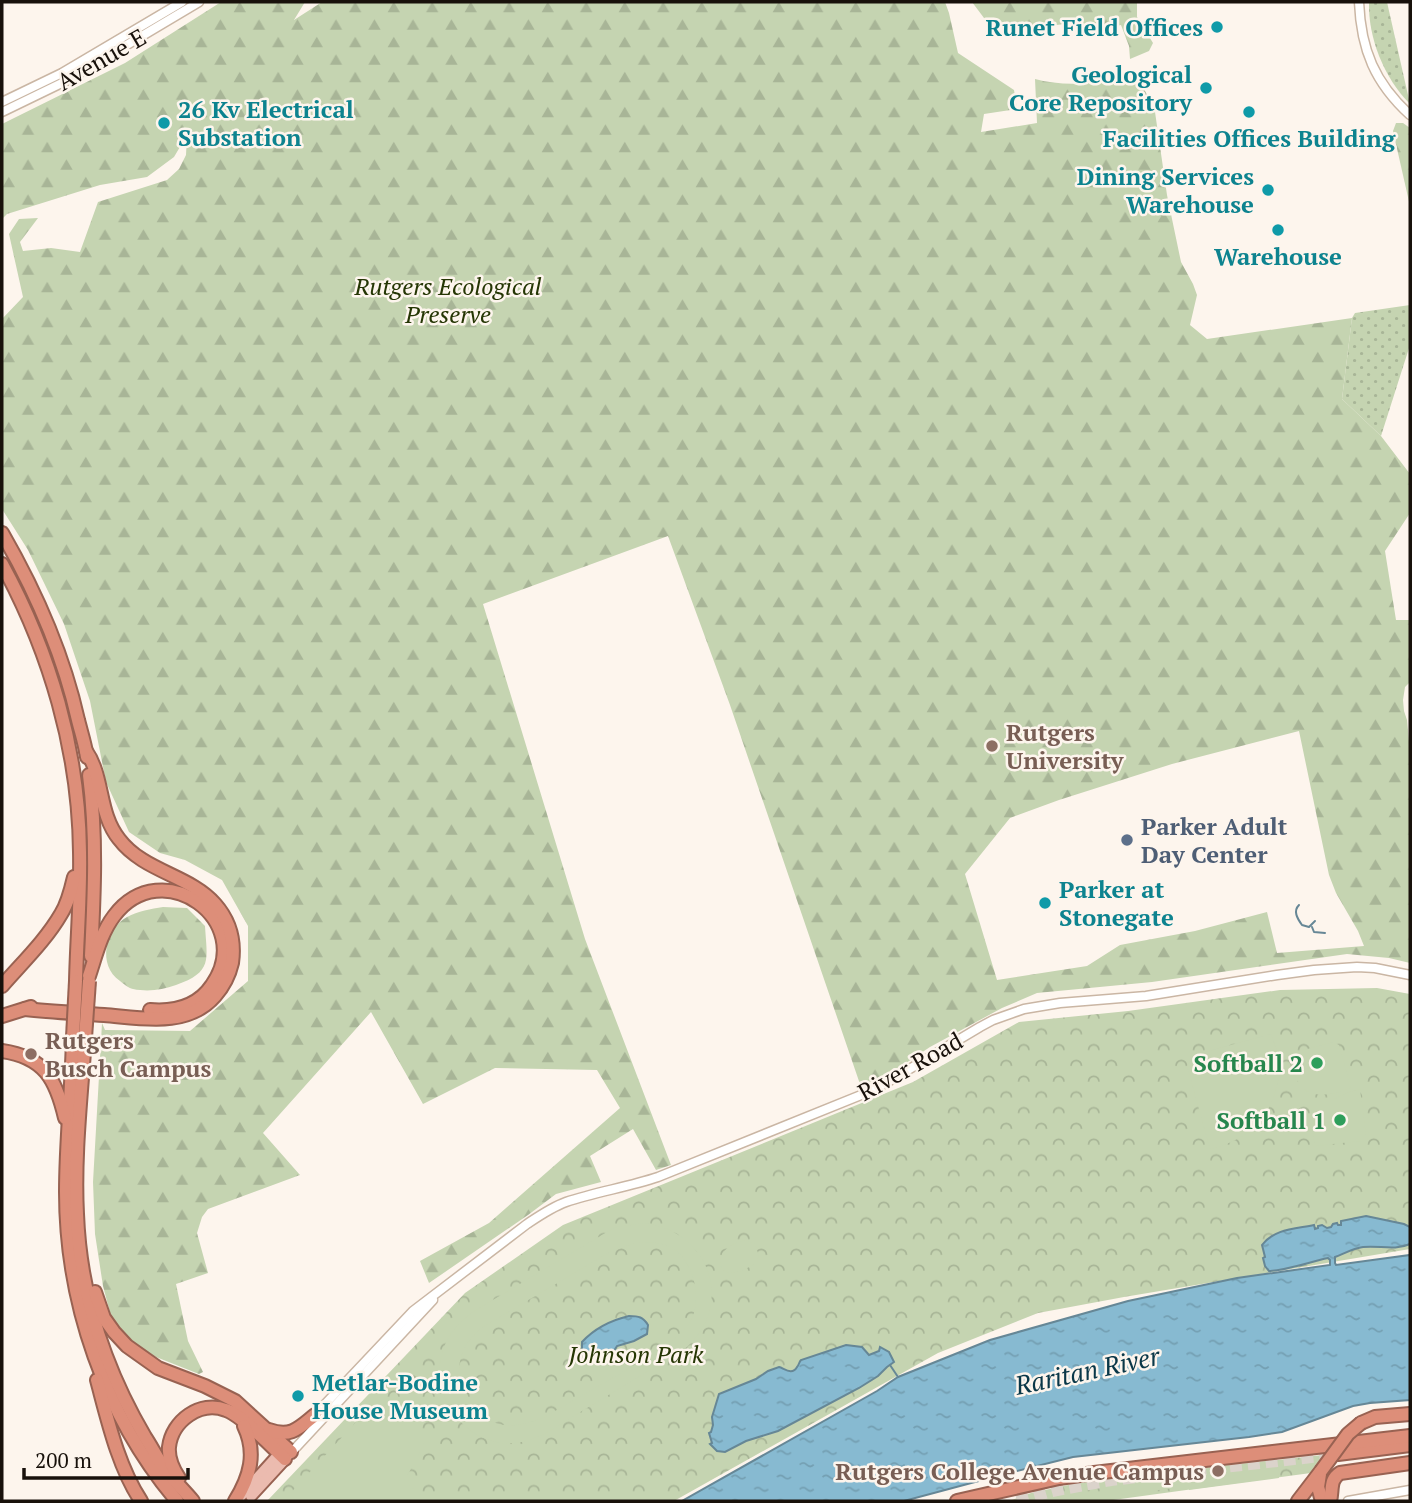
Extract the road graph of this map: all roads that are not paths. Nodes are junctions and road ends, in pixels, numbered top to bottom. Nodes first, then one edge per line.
1 (182, 2) edge
2 (198, 2) edge
3 (1359, 2) edge
4 (2, 102) edge
5 (2, 112) edge
6 (1410, 115) edge
7 (2, 533) edge
8 (2, 564) edge
9 (86, 751) junction
10 (80, 853) junction
11 (1410, 975) edge
12 (85, 979) junction
13 (2, 986) edge
14 (25, 1009) junction
15 (2, 1016) edge
16 (79, 1038) junction
17 (2, 1051) edge
18 (68, 1132) junction
19 (78, 1231) junction
20 (447, 1285) junction
21 (97, 1349) junction
22 (111, 1408) junction
23 (315, 1415) junction
24 (1410, 1415) edge
25 (241, 1419) junction
26 (267, 1430) junction
27 (1410, 1436) edge
28 (1410, 1445) edge
29 (285, 1453) junction
30 (1338, 1454) tunnel mouth
31 (1410, 1463) edge
32 (1059, 1478) junction
33 (1314, 1486) junction
34 (1410, 1490) edge
35 (141, 1501) edge
36 (177, 1501) edge
37 (194, 1501) edge
38 (236, 1501) edge
39 (246, 1501) edge
40 (957, 1501) edge
41 (990, 1501) edge
42 (1298, 1501) edge
43 (1322, 1501) edge
44 (1330, 1501) edge
45 (1348, 1501) edge

1 - 4 street, Avenue E
2 - 5 street, Avenue E
3 - 6 street
7 - 9 highway
8 - 10 highway
9 - 12 highway
9 - 14 highway
10 - 12 highway
10 - 13 highway
11 - 20 street, River Road
12 - 14 highway
12 - 16 highway, bridge
14 - 15 highway
16 - 18 highway
16 - 19 highway
17 - 18 highway
18 - 21 highway
19 - 21 highway
19 - 26 highway
20 - 23 street, River Road
20 - 29 street, River Road
21 - 22 highway
21 - 37 highway
22 - 35 highway
22 - 36 highway
23 - 26 highway
23 - 29 street, River Road
24 - 33 highway, bridge
25 - 29 highway
25 - 37 highway
25 - 38 highway
26 - 29 highway
27 - 32 highway
28 - 30 highway
29 - 38 main road, River Road
29 - 39 main road, River Road
31 - 44 highway
32 - 40 highway
32 - 41 highway
33 - 42 highway
33 - 43 highway
34 - 45 street

